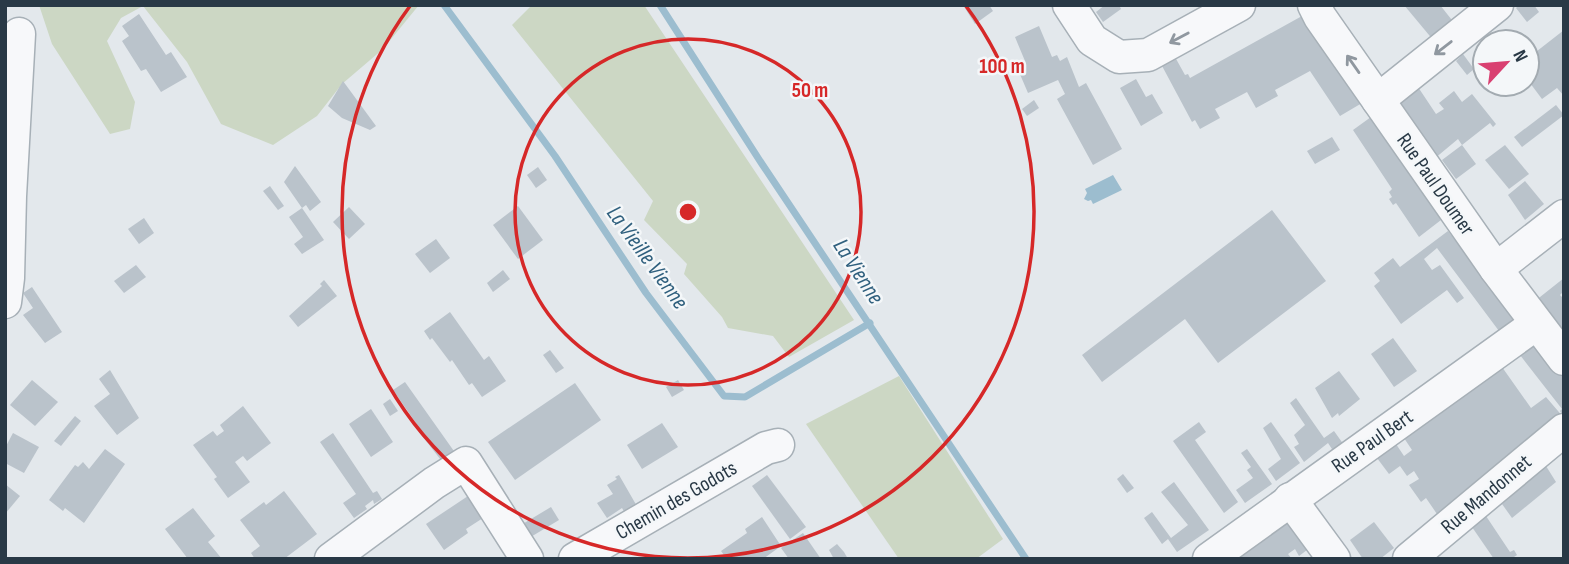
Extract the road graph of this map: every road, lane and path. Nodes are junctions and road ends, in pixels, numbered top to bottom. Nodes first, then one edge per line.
1 (1069, 5) edge
2 (1239, 5) edge
3 (1314, 5) edge
4 (1497, 5) edge
5 (19, 34) dead end
6 (1378, 100) junction
7 (1564, 216) edge
8 (1496, 269) junction
9 (5, 302) edge
10 (1536, 324) junction
11 (1564, 359) edge
12 (1564, 430) edge
13 (778, 445) dead end
14 (1290, 499) junction
15 (331, 559) edge
16 (527, 559) edge
17 (575, 559) edge
18 (1209, 559) edge
19 (1334, 559) edge
20 (1409, 559) edge

2 -> 1 street
6 -> 3 street, Rue Paul Doumer
4 -> 6 street
5 - 9 street
6 - 8 street, Rue Paul Doumer
7 - 8 street
8 - 10 street, Rue Paul Doumer
10 - 11 street, Rue Paul Doumer
10 - 14 street, Rue Paul Bert
12 - 20 street, Rue Mandonnet
13 - 17 street, Chemin des Godots
14 - 18 street, Rue Paul Bert
14 - 19 street
15 - 16 street

